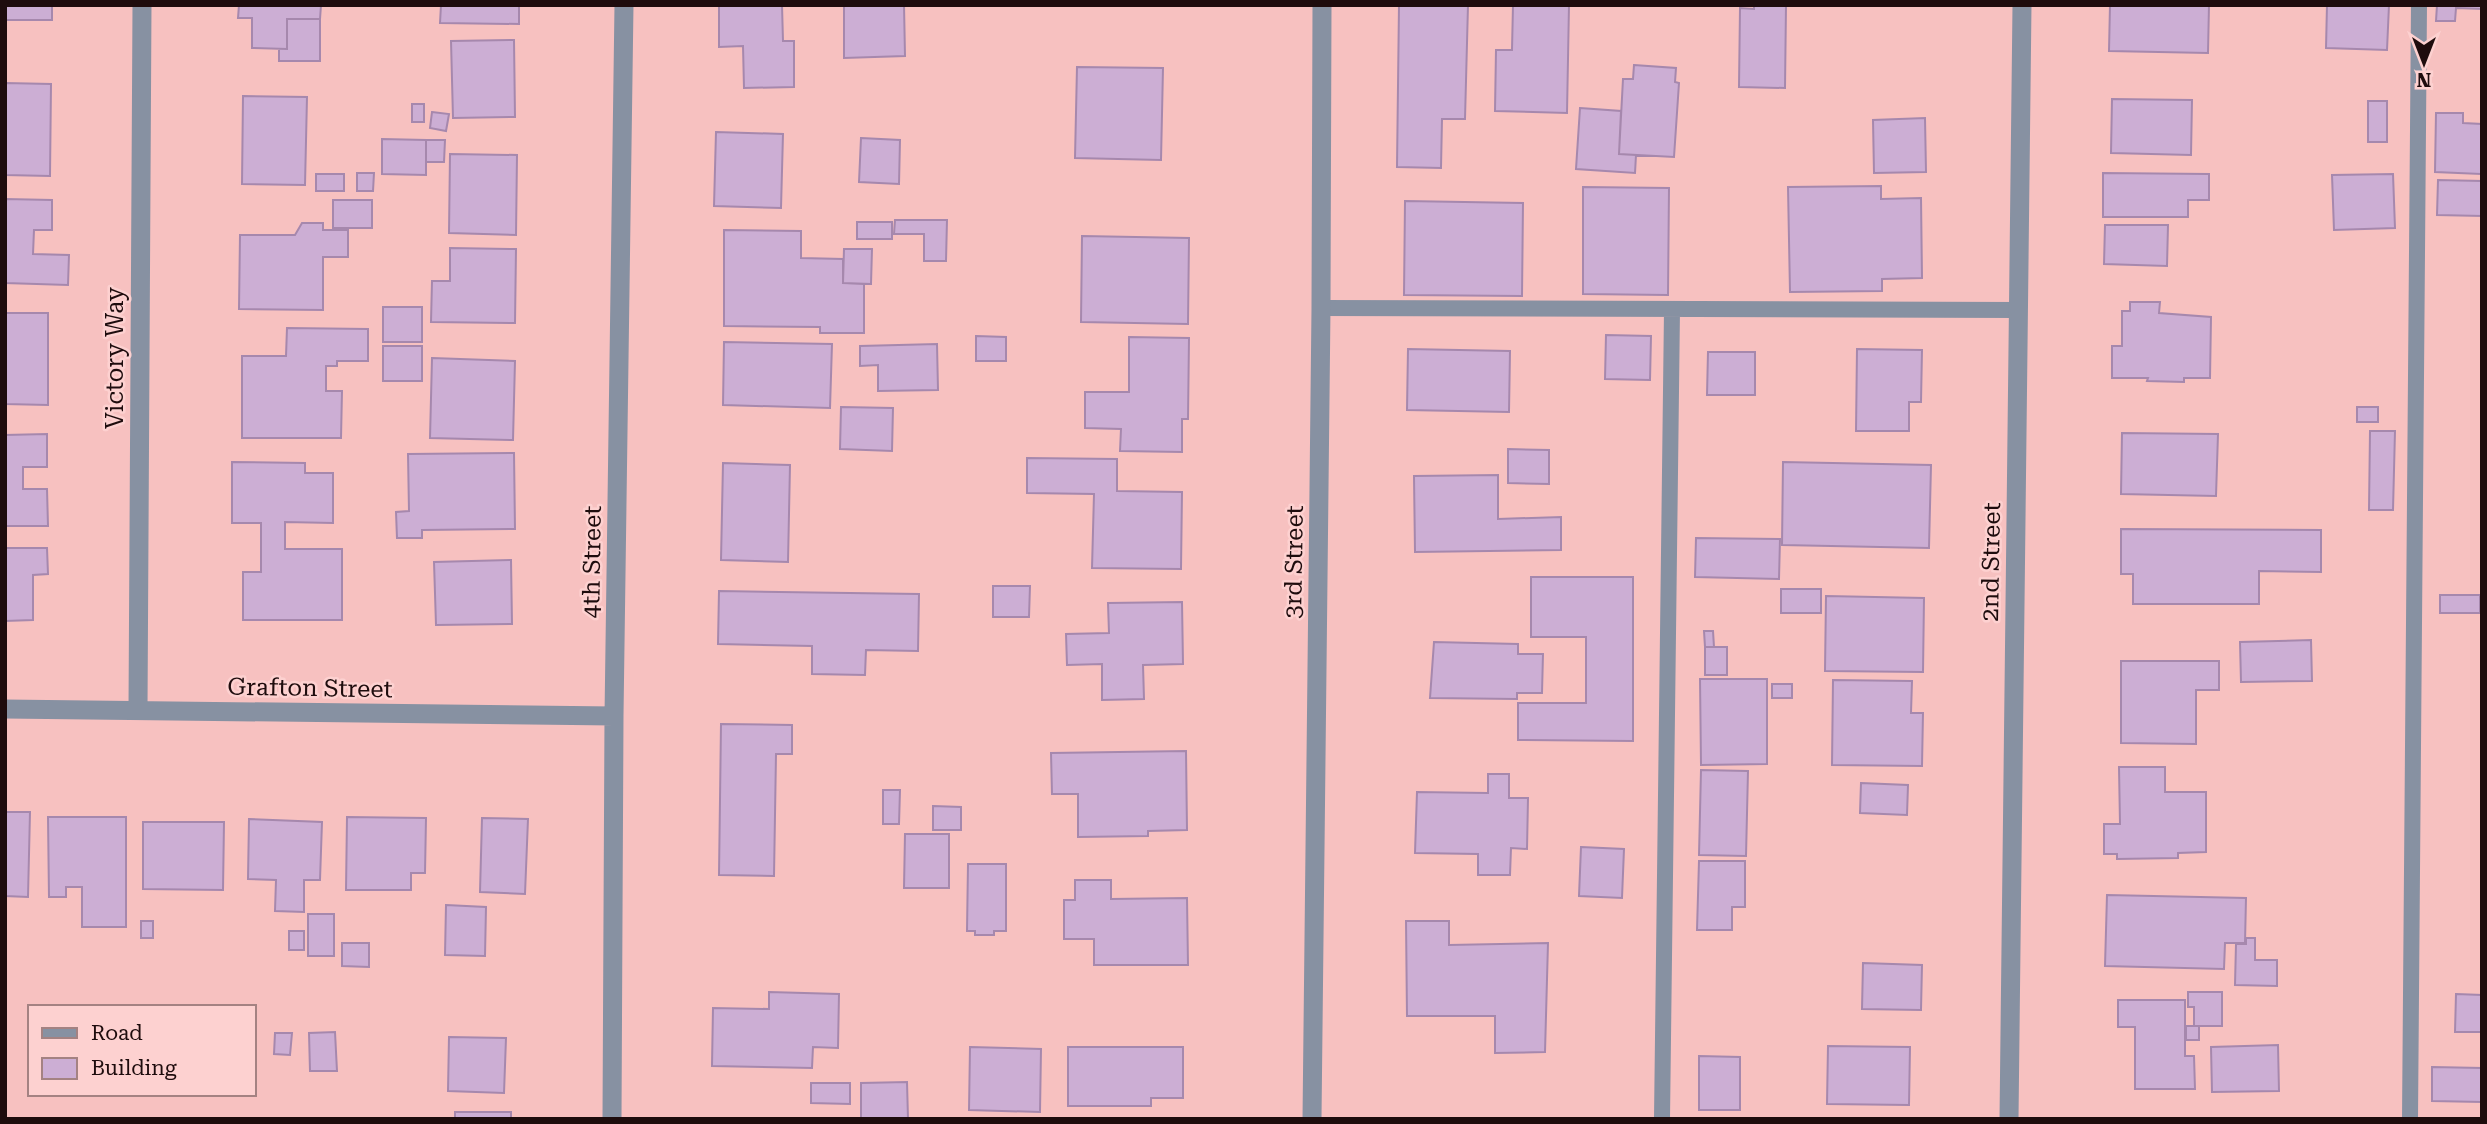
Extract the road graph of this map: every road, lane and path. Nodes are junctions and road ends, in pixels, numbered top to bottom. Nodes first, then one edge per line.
1 (142, 5) edge
2 (624, 5) edge
3 (1322, 5) edge
4 (2022, 5) edge
5 (2420, 5) edge
6 (1321, 308) junction
7 (1672, 310) junction
8 (2018, 310) junction
9 (5, 709) edge
10 (138, 710) junction
11 (614, 716) junction
12 (612, 1119) edge
13 (1312, 1119) edge
14 (1662, 1119) edge
15 (2009, 1119) edge
16 (2410, 1119) edge

1 - 10 street, Victory Way
2 - 11 street, 4th Street
3 - 6 street, 3rd Street
4 - 8 street, 2nd Street
5 - 16 lane
6 - 7 lane
6 - 13 street, 3rd Street
7 - 8 lane
7 - 14 lane
8 - 15 street, 2nd Street
9 - 10 street, Grafton Street
10 - 11 street, Grafton Street
11 - 12 street, 4th Street

